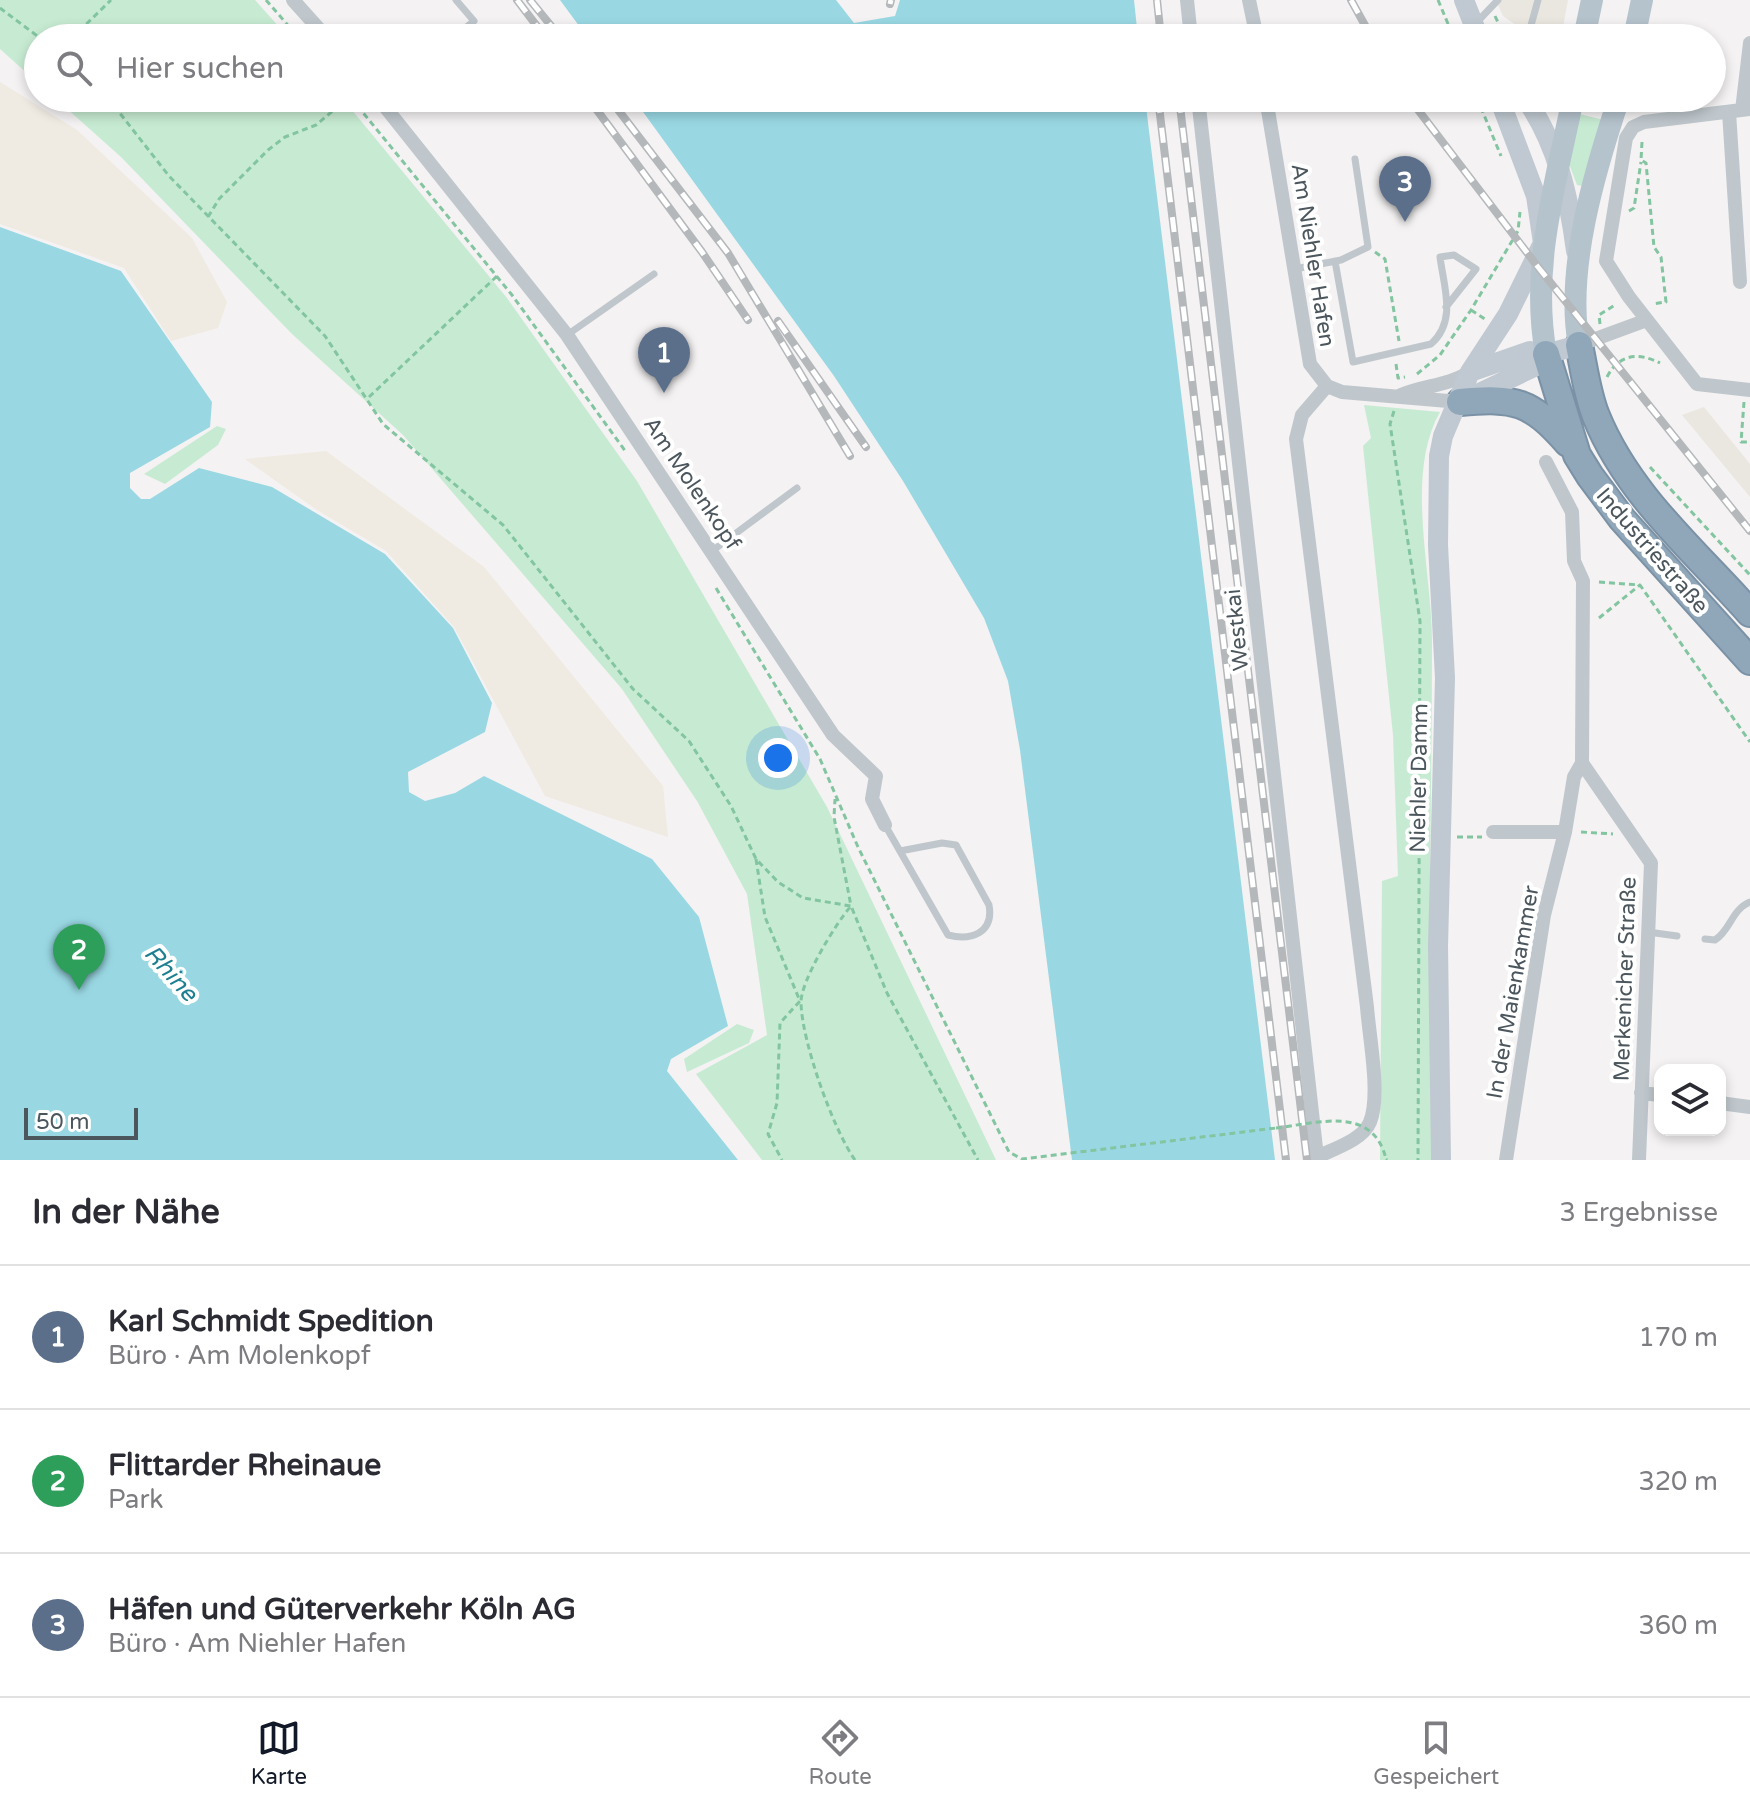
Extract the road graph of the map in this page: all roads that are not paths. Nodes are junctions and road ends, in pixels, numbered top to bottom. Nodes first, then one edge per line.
1 (293, 0) edge
2 (456, 0) edge
3 (1187, 0) edge
4 (1249, 0) edge
5 (1464, 0) edge
6 (1498, 0) edge
7 (1538, 0) edge
8 (1592, 0) edge
9 (1642, 0) edge
10 (314, 24) edge
11 (470, 24) edge
12 (1190, 24) edge
13 (1254, 24) edge
14 (1474, 24) edge
15 (1483, 24) edge
16 (1531, 24) edge
17 (1587, 24) edge
18 (1637, 24) edge
19 (1750, 43) edge
20 (1740, 111) edge
21 (389, 112) edge
22 (1200, 112) edge
23 (1268, 112) edge
24 (1504, 112) edge
25 (1534, 112) edge
26 (1570, 112) edge
27 (1615, 112) edge
28 (1355, 159) dead end
29 (1559, 167) junction
30 (1543, 243) junction
31 (1335, 261) junction
32 (1578, 263) junction
33 (1293, 269) junction
34 (654, 274) dead end
35 (1740, 282) dead end
36 (1446, 307) junction
37 (1647, 320) junction
38 (567, 335) junction
39 (1579, 345) junction
40 (1546, 354) junction
41 (1470, 372) junction
42 (1327, 386) junction
43 (1747, 390) edge
44 (1401, 395) junction
45 (1460, 402) junction
46 (1577, 455) junction
47 (1546, 462) dead end
48 (797, 488) dead end
49 (712, 551) junction
50 (1750, 613) edge
51 (1750, 661) edge
52 (1582, 763) junction
53 (885, 825) joint
54 (1565, 832) junction
55 (1487, 834) road end
56 (900, 851) junction
57 (1750, 902) edge
58 (1648, 932) junction
59 (1677, 936) dead end
60 (1705, 939) dead end
61 (1641, 1093) junction
62 (1654, 1094) edge
63 (1726, 1104) edge
64 (1750, 1107) edge
65 (1318, 1158) edge
66 (1441, 1160) edge
67 (1506, 1160) edge
68 (1639, 1160) edge

1 - 10 street
2 - 11 lane
3 - 12 street
4 - 13 street
5 - 14 street
6 - 15 lane
7 - 16 lane
8 - 17 main road
9 - 18 main road
19 - 20 street
20 - 35 street
20 - 37 street
21 - 38 street, Am Molenkopf
22 - 65 street, Westkai
23 - 33 street, Am Niehler Hafen
24 - 30 street
25 - 29 street
26 - 29 main road, Industriestraße
27 - 32 main road, Industriestraße
28 - 31 lane
29 - 30 main road, Industriestraße
29 - 32 street
30 - 40 main road, Industriestraße
30 - 41 street, Niehler Damm
31 - 33 lane
31 - 36 lane
32 - 39 main road, Industriestraße
33 - 42 street, Am Niehler Hafen
34 - 38 lane
36 - 36 lane
37 - 39 street
37 - 43 street
38 - 49 street, Am Molenkopf
39 - 40 street
39 - 50 highway, Industriestraße
40 - 41 street
40 - 45 street
40 - 46 highway, Industriestraße
41 - 44 street
41 - 45 street, Niehler Damm
42 - 44 street
42 - 65 street, Westkai
44 - 45 street
45 - 46 highway
45 - 66 street, Niehler Damm
46 - 51 highway, Industriestraße
47 - 52 street
48 - 49 lane
49 - 53 street, Am Molenkopf
52 - 54 street, In der Maienkammer
52 - 58 street, Merkenicher Straße
53 - 56 lane
54 - 55 street
54 - 67 street, In der Maienkammer
56 - 56 lane
57 - 60 lane
58 - 59 lane
58 - 61 street, Merkenicher Straße
61 - 62 street
61 - 68 street, Merkenicher Straße
63 - 64 street

